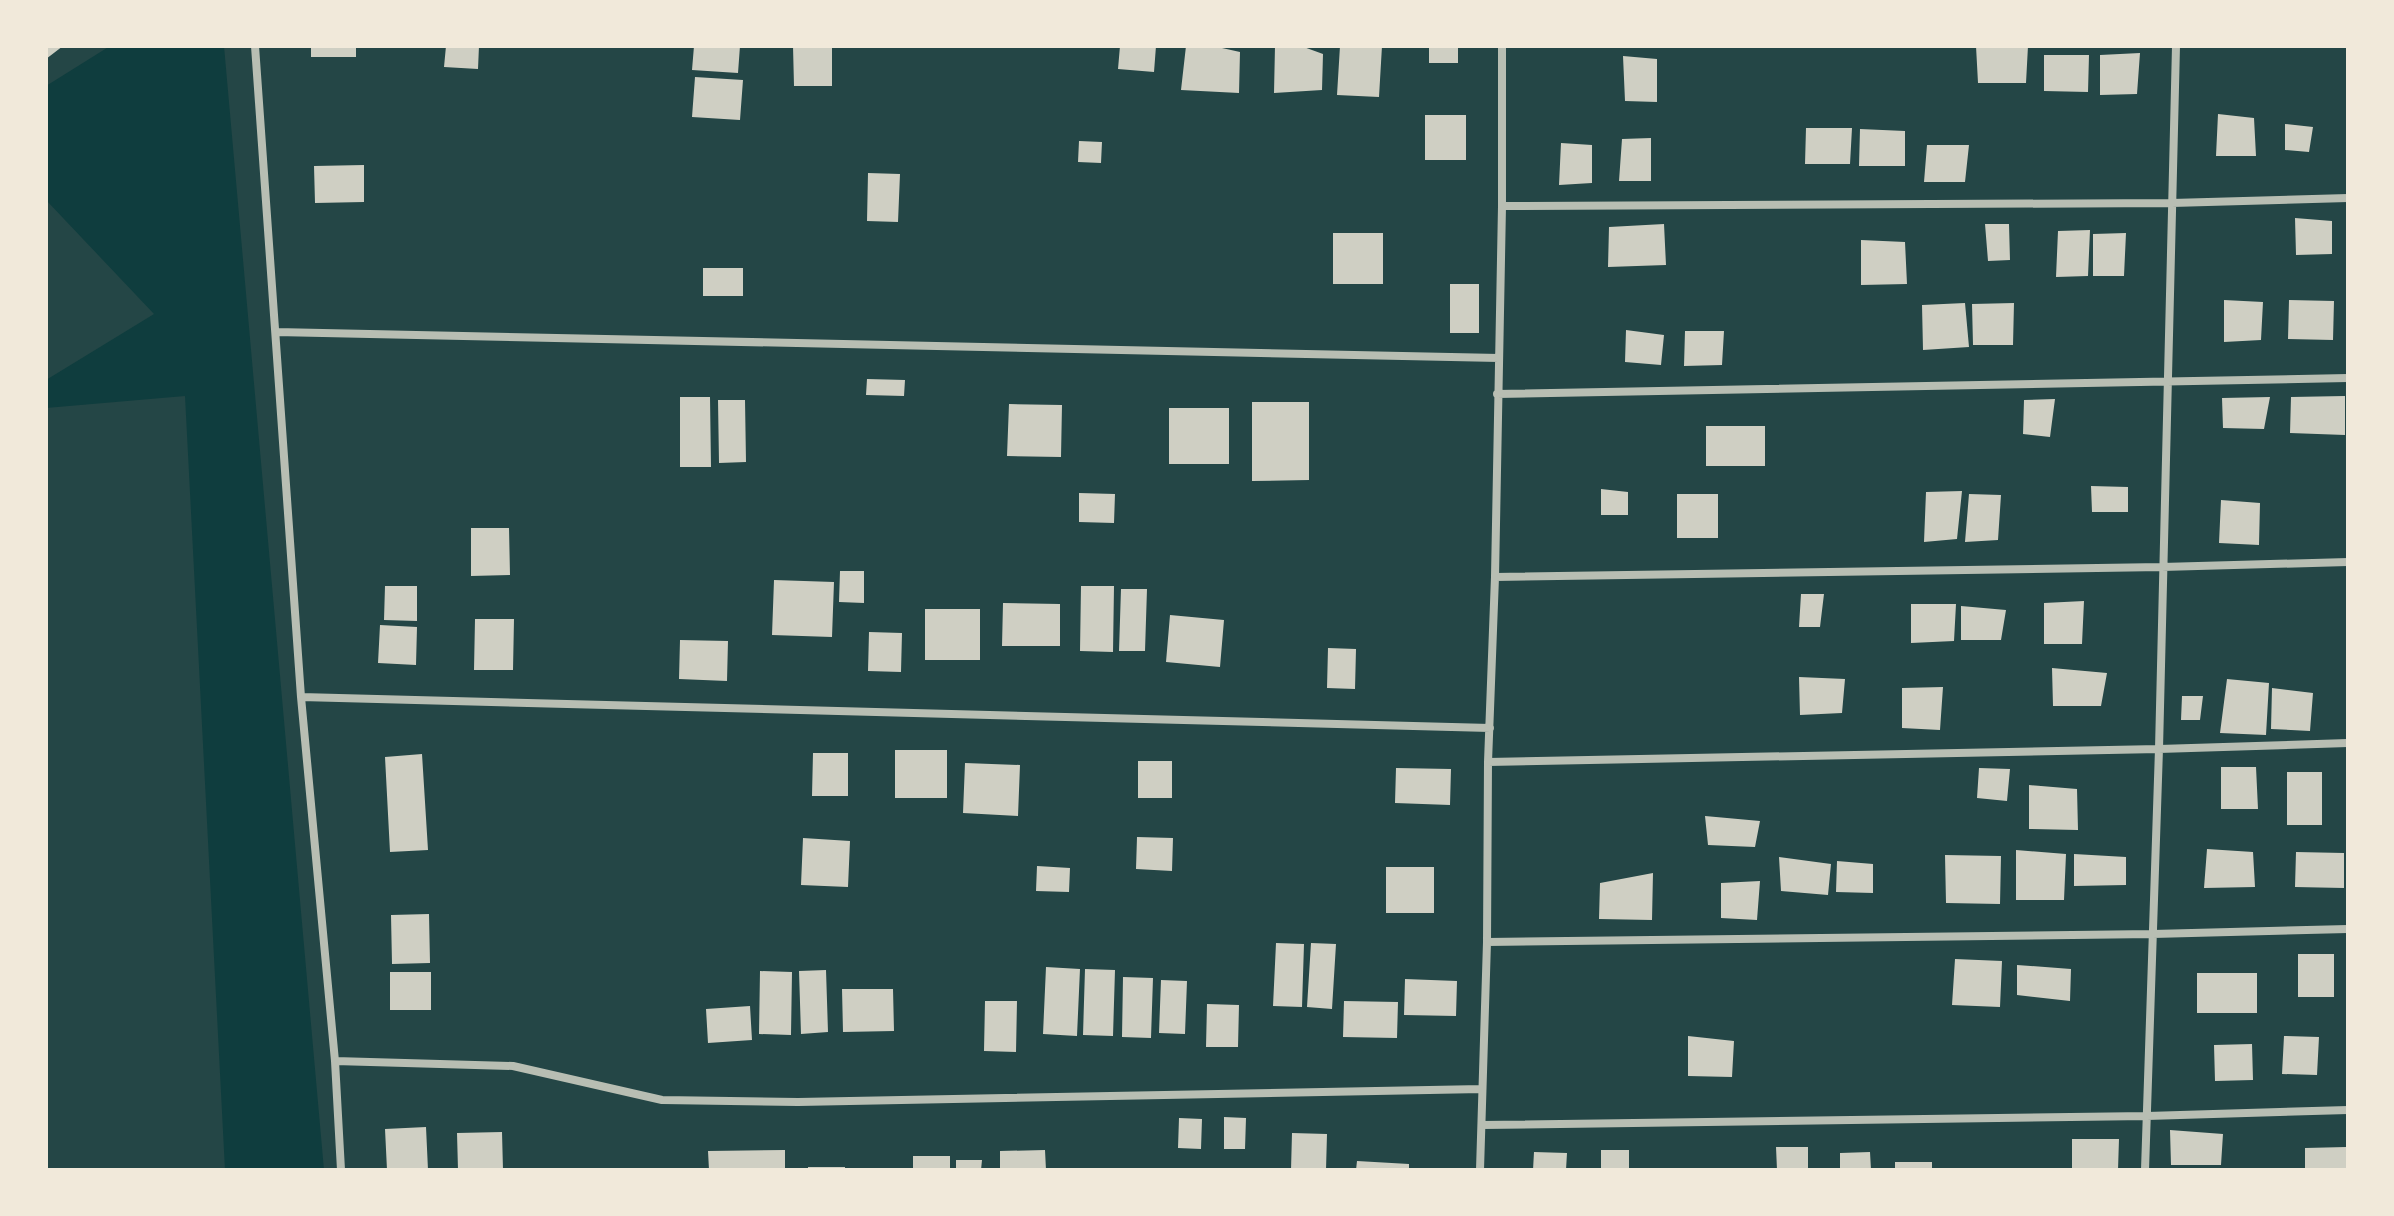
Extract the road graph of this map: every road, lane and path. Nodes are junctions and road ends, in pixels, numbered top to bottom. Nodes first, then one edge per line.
1 (255, 46) edge
2 (1502, 46) edge
3 (2176, 46) edge
4 (2348, 198) edge
5 (2172, 203) junction
6 (1502, 206) junction
7 (276, 332) junction
8 (1499, 358) junction
9 (2348, 378) edge
10 (2166, 381) junction
11 (1497, 394) junction
12 (2348, 562) edge
13 (2162, 567) junction
14 (1495, 577) junction
15 (301, 697) junction
16 (1490, 728) junction
17 (2348, 743) edge
18 (2159, 749) junction
19 (1488, 762) junction
20 (2348, 929) edge
21 (2153, 934) junction
22 (1487, 942) junction
23 (335, 1061) junction
24 (1482, 1089) junction
25 (2348, 1110) edge
26 (2147, 1116) junction
27 (1482, 1125) junction
28 (341, 1170) edge
29 (1480, 1170) edge
30 (2145, 1170) edge

1 - 7 street
2 - 6 street
3 - 5 street
4 - 5 street
5 - 6 street
5 - 10 street
6 - 8 street
7 - 8 street
7 - 15 street
8 - 11 street
9 - 10 street
10 - 11 street
10 - 13 street
11 - 14 street
12 - 13 street
13 - 14 street
13 - 18 street
14 - 16 street
15 - 16 street
15 - 23 street
16 - 19 street
17 - 18 street
18 - 19 street
18 - 21 street
19 - 22 street
20 - 21 street
21 - 22 street
21 - 26 street
22 - 24 street
23 - 24 street
23 - 28 street
24 - 27 street
25 - 26 street
26 - 27 street
26 - 30 street
27 - 29 street

